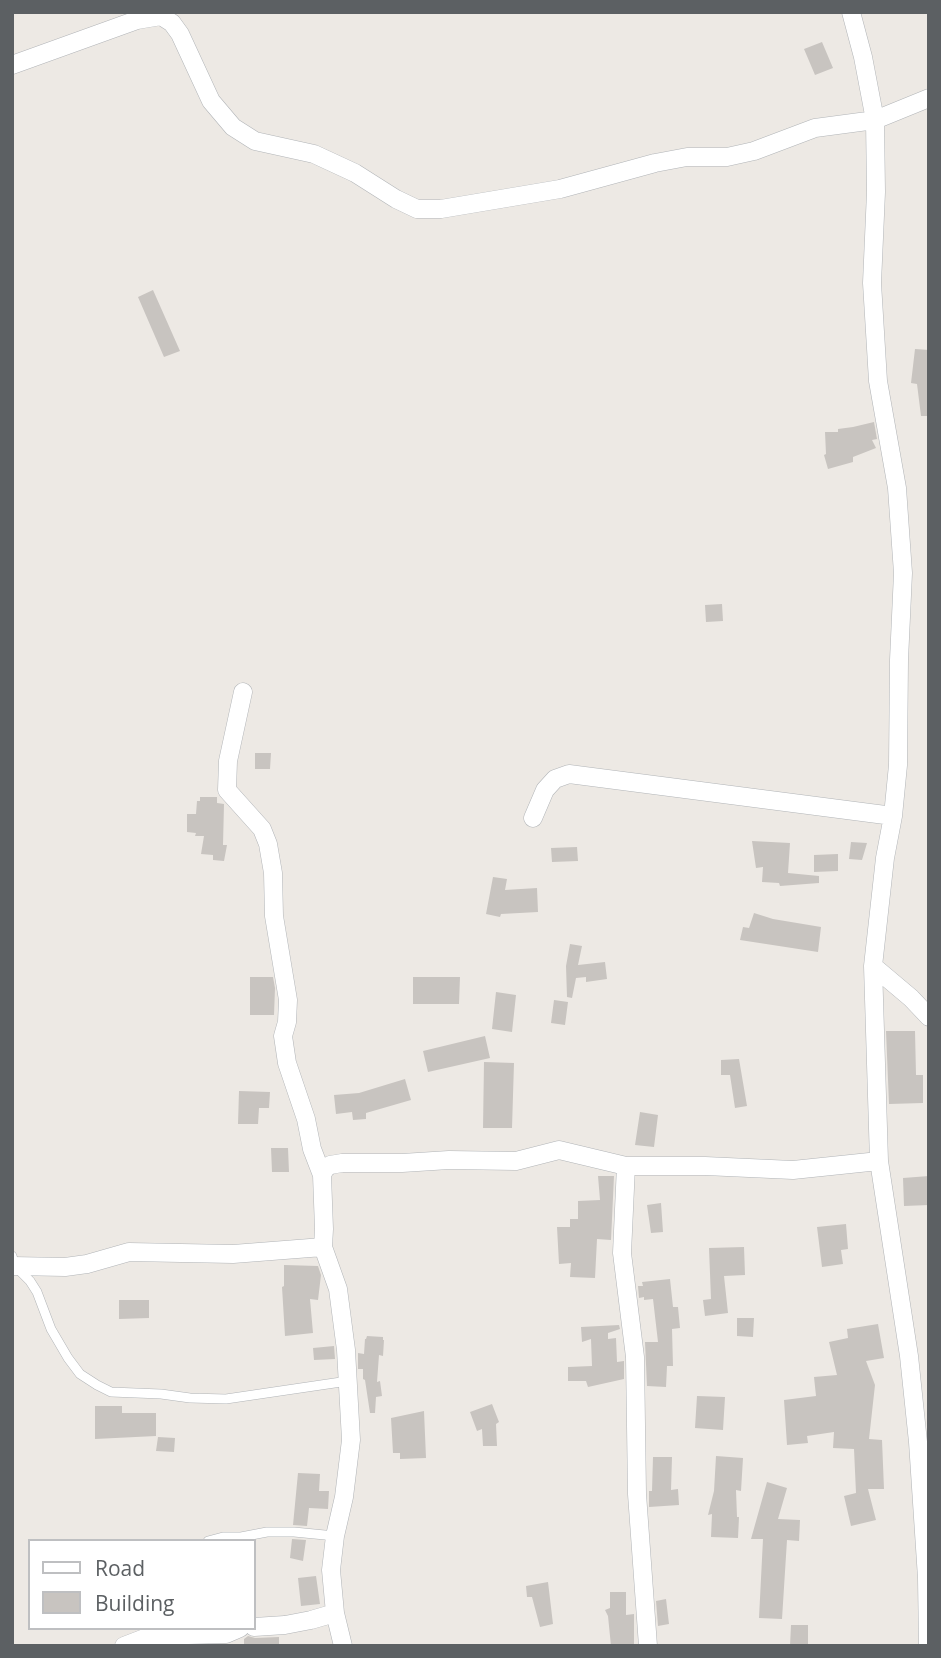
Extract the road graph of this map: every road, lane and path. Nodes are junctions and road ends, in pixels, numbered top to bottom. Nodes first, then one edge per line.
1 (851, 12) edge
2 (12, 65) edge
3 (929, 98) edge
4 (875, 120) junction
5 (243, 692) dead end
6 (892, 816) junction
7 (533, 818) dead end
8 (873, 966) junction
9 (929, 1017) edge
10 (879, 1161) junction
11 (626, 1166) junction
12 (322, 1175) junction
13 (323, 1248) junction
14 (13, 1262) edge
15 (348, 1381) junction
16 (335, 1536) junction
17 (216, 1539) edge
18 (335, 1613) junction
19 (256, 1627) edge
20 (235, 1630) edge
21 (124, 1646) edge
22 (343, 1646) edge
23 (648, 1646) edge
24 (928, 1646) edge

1 - 4 street
2 - 4 street
3 - 4 street
4 - 6 street
5 - 12 street
6 - 7 street
6 - 8 street
8 - 9 street
8 - 10 street
10 - 11 street
10 - 24 street
11 - 12 street
11 - 23 street
12 - 13 street
13 - 14 street
13 - 15 street
14 - 15 lane
15 - 16 street
16 - 17 lane
16 - 18 street
18 - 19 street
18 - 22 street
20 - 21 street

